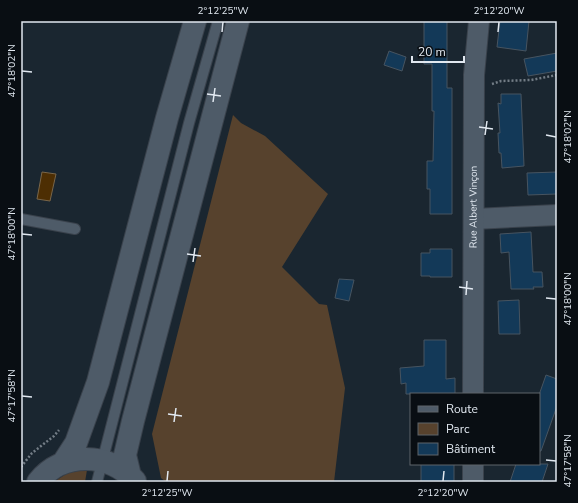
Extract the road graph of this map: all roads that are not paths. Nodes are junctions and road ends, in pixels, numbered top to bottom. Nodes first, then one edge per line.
1 (194, 21) edge
2 (218, 21) edge
3 (238, 21) edge
4 (479, 21) edge
5 (557, 215) edge
6 (21, 219) edge
7 (474, 219) junction
8 (75, 229) dead end
9 (473, 393) edge
10 (102, 460) junction
11 (63, 463) junction
12 (473, 465) edge
13 (133, 479) edge
14 (38, 482) edge
15 (97, 482) edge
16 (473, 482) edge

1 - 11 main road
2 - 10 lane
3 - 13 main road
4 - 7 street, Rue Albert Vinçon
5 - 7 street
6 - 8 lane
7 - 9 street, Rue Albert Vinçon
10 - 11 main road
10 - 13 main road
10 - 15 lane
11 - 14 main road
12 - 16 street

